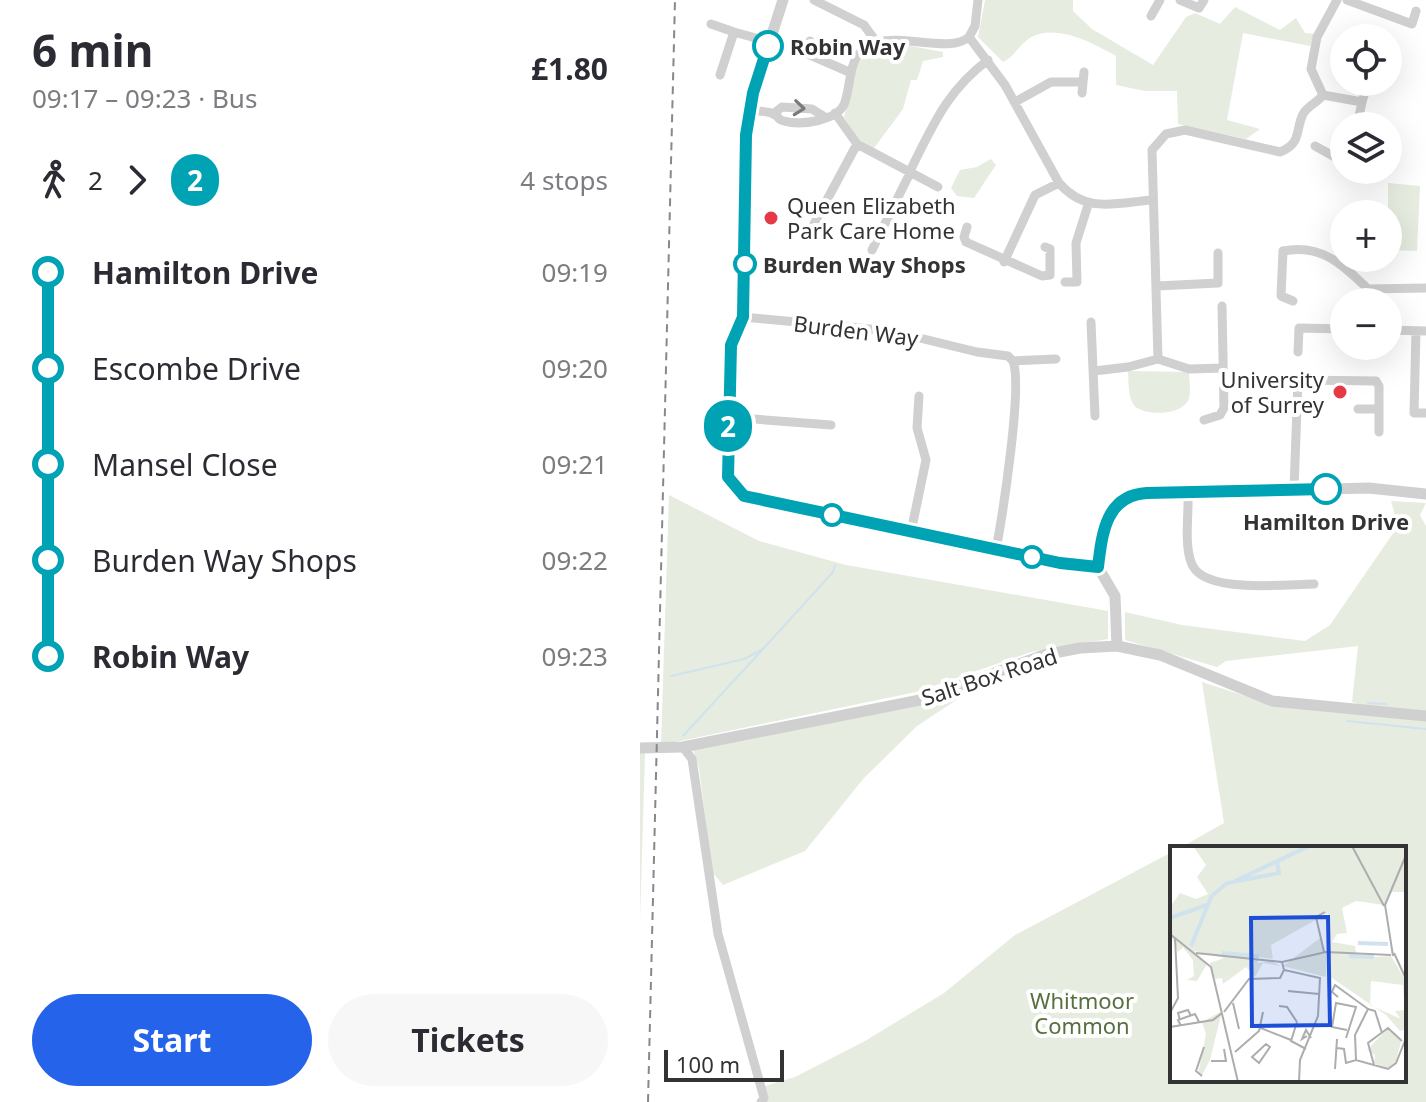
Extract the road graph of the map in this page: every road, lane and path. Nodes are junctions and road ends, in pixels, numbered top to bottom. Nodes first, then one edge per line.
1 (783, 0) edge
2 (814, 0) edge
3 (978, 0) edge
4 (1160, 0) edge
5 (1180, 0) edge
6 (1204, 0) edge
7 (1337, 0) edge
8 (1347, 0) edge
9 (828, 2) edge
10 (1416, 11) dead end
11 (1151, 16) dead end
12 (711, 24) dead end
13 (734, 32) junction
14 (969, 37) junction
15 (810, 41) dead end
16 (770, 42) junction
17 (877, 43) junction
18 (988, 60) junction
19 (849, 72) junction
20 (720, 75) dead end
21 (1083, 82) dead end
22 (1323, 95) junction
23 (1364, 96) edge
24 (1015, 102) junction
25 (1362, 102) junction
26 (750, 110) junction
27 (1360, 112) edge
28 (835, 113) junction
29 (857, 144) junction
30 (1315, 146) dead end
31 (1330, 154) edge
32 (911, 170) junction
33 (1059, 183) junction
34 (938, 187) dead end
35 (1152, 200) junction
36 (1088, 205) junction
37 (967, 227) dead end
38 (807, 237) dead end
39 (1045, 247) dead end
40 (872, 250) dead end
41 (1218, 253) dead end
42 (1004, 262) junction
43 (1065, 282) dead end
44 (1157, 286) junction
45 (1367, 288) edge
46 (1402, 288) edge
47 (1426, 288) edge
48 (1293, 301) dead end
49 (1222, 306) dead end
50 (743, 317) junction
51 (1091, 322) dead end
52 (1330, 329) edge
53 (1421, 331) edge
54 (1298, 352) dead end
55 (1056, 359) dead end
56 (1158, 359) junction
57 (1013, 361) junction
58 (1223, 368) junction
59 (1094, 371) junction
60 (1263, 378) dead end
61 (1298, 380) junction
62 (919, 396) dead end
63 (1358, 409) dead end
64 (1378, 409) junction
65 (1426, 413) edge
66 (1095, 416) dead end
67 (728, 417) junction
68 (1204, 420) dead end
69 (831, 425) dead end
70 (1379, 432) dead end
71 (1294, 489) junction
72 (1188, 493) junction
73 (1426, 494) edge
74 (911, 532) junction
75 (996, 550) junction
76 (1098, 567) junction
77 (1314, 584) dead end
78 (1117, 646) junction
79 (1426, 716) edge
80 (683, 747) junction
81 (640, 748) edge
82 (761, 1102) edge

1 - 16 street
2 - 9 street
3 - 14 street
4 - 11 street
5 - 6 street
7 - 22 street
8 - 10 street
9 - 17 street
12 - 13 street
13 - 16 street
13 - 20 street
14 - 17 street
14 - 18 street
15 - 19 street
16 - 26 street
17 - 19 street
18 - 24 street
18 - 32 street
19 - 28 street
21 - 24 street
22 - 25 street
22 - 35 street
23 - 25 street
24 - 33 street
25 - 27 street
26 - 28 street
26 - 50 street
28 - 29 street
29 - 32 street
29 - 38 street
30 - 31 street
32 - 34 street
32 - 40 street
33 - 36 street
33 - 42 street
35 - 36 street
35 - 44 street
36 - 43 street
37 - 42 street
39 - 42 street
41 - 44 street
44 - 56 street
45 - 48 street
46 - 47 street
49 - 58 street
50 - 57 street, Burden Way
50 - 67 street
51 - 59 street
52 - 54 street
53 - 65 street
55 - 57 street, Burden Way
56 - 58 street
56 - 59 street
57 - 75 street
58 - 68 street
59 - 66 street
60 - 61 street
61 - 64 street
61 - 71 street
62 - 74 street
63 - 64 street
64 - 70 street
67 - 69 street
67 - 74 street
71 - 72 street
71 - 73 street
72 - 76 street
72 - 77 street
74 - 75 street
75 - 76 street
76 - 78 street
78 - 79 street, Salt Box Road
78 - 80 street, Salt Box Road
80 - 81 street, Salt Box Road
80 - 82 street

